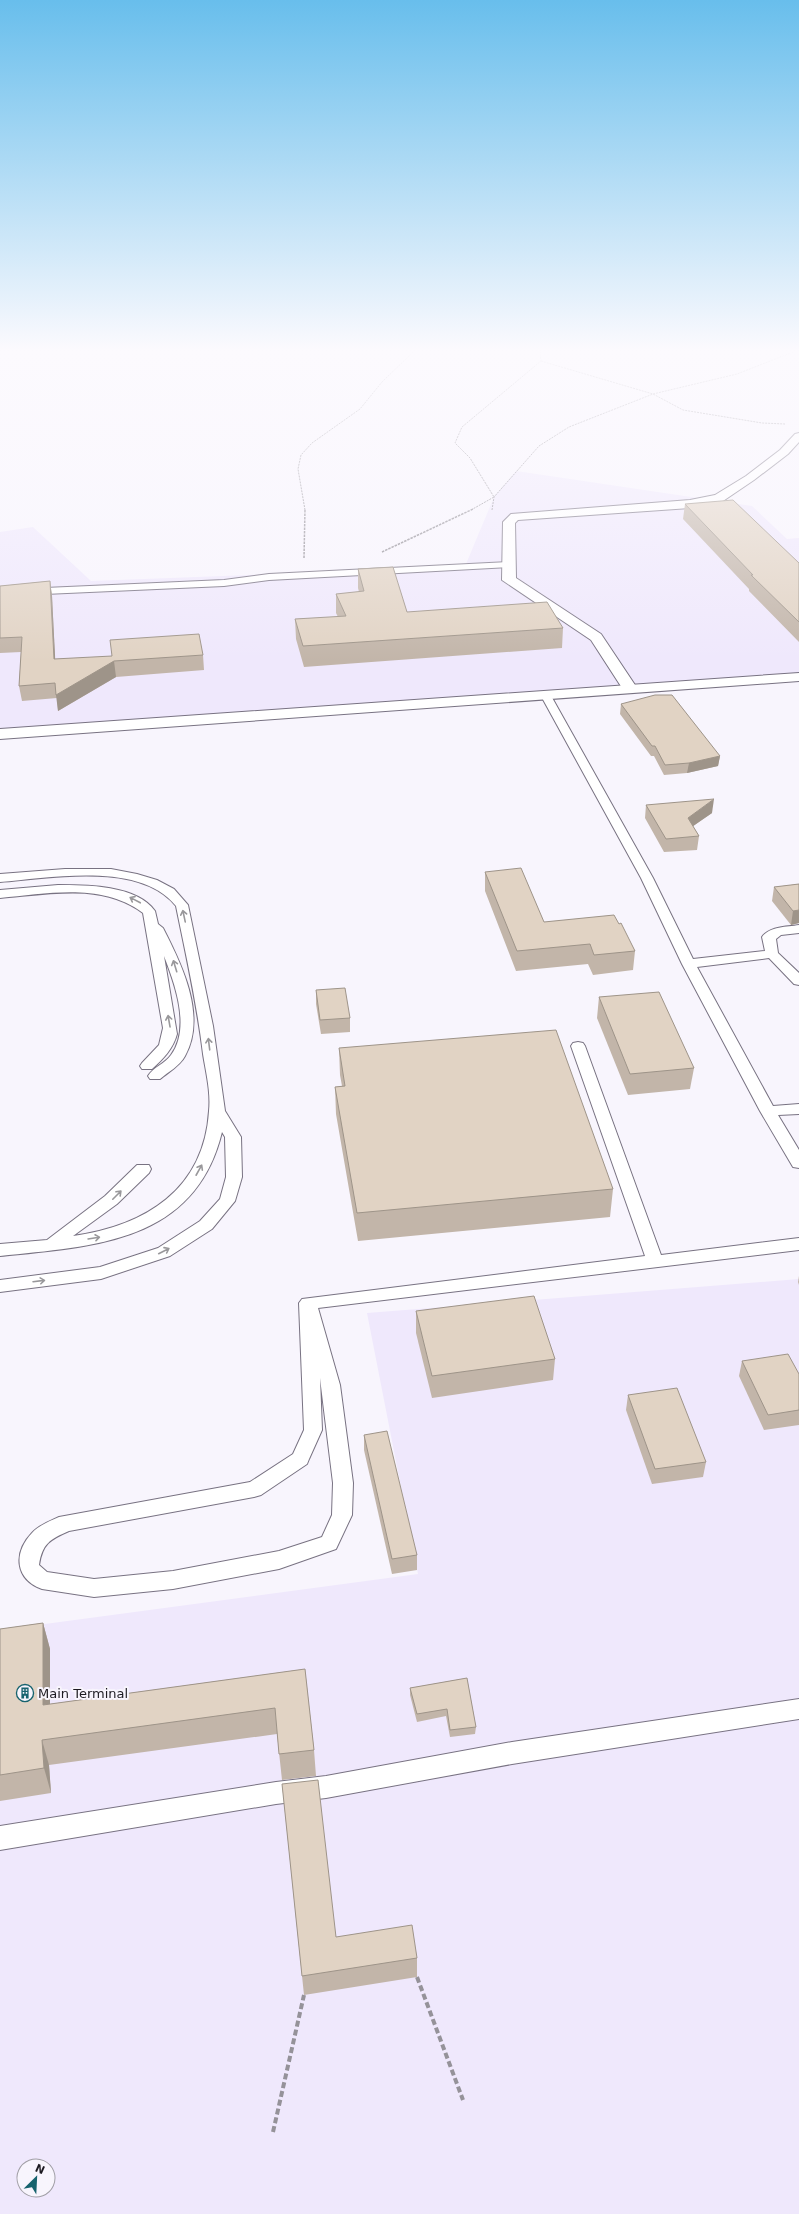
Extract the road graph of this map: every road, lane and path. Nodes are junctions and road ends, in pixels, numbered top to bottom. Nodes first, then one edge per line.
1 (301, 455) edge
2 (467, 455) edge
3 (531, 455) edge
4 (780, 455) edge
5 (494, 497) junction
6 (379, 553) dead end
7 (308, 561) dead end
8 (509, 565) junction
9 (0, 593) edge
10 (799, 677) edge
11 (629, 688) junction
12 (545, 694) junction
13 (0, 734) edge
14 (0, 878) edge
15 (0, 894) edge
16 (799, 929) edge
17 (772, 954) junction
18 (689, 964) junction
19 (799, 981) edge
20 (578, 1046) dead end
21 (151, 1071) dead end
22 (799, 1109) edge
23 (218, 1111) junction
24 (768, 1111) junction
25 (799, 1163) edge
26 (143, 1169) dead end
27 (53, 1244) junction
28 (799, 1244) edge
29 (0, 1250) edge
30 (655, 1261) junction
31 (0, 1286) edge
32 (308, 1303) junction
33 (799, 1709) edge
34 (0, 1838) edge
35 (417, 1977) edge
36 (304, 1995) edge
37 (463, 2100) dead end
38 (273, 2132) dead end

1 - 7 path
2 - 5 path
3 - 5 path
4 - 8 street
5 - 6 path
8 - 9 lane
8 - 11 street
10 - 11 street
11 - 12 street
12 - 13 street
12 - 18 lane
23 -> 14 lane
21 -> 15 lane
16 - 17 lane
17 - 18 lane
17 - 19 lane
18 - 24 lane
20 - 30 lane
22 - 24 lane
27 -> 23 lane
31 -> 23 lane
24 - 25 lane
27 -> 26 lane
27 - 29 lane
28 - 30 lane
30 - 32 lane
32 - 32 lane
33 - 34 lane
35 - 37 path
36 - 38 path

